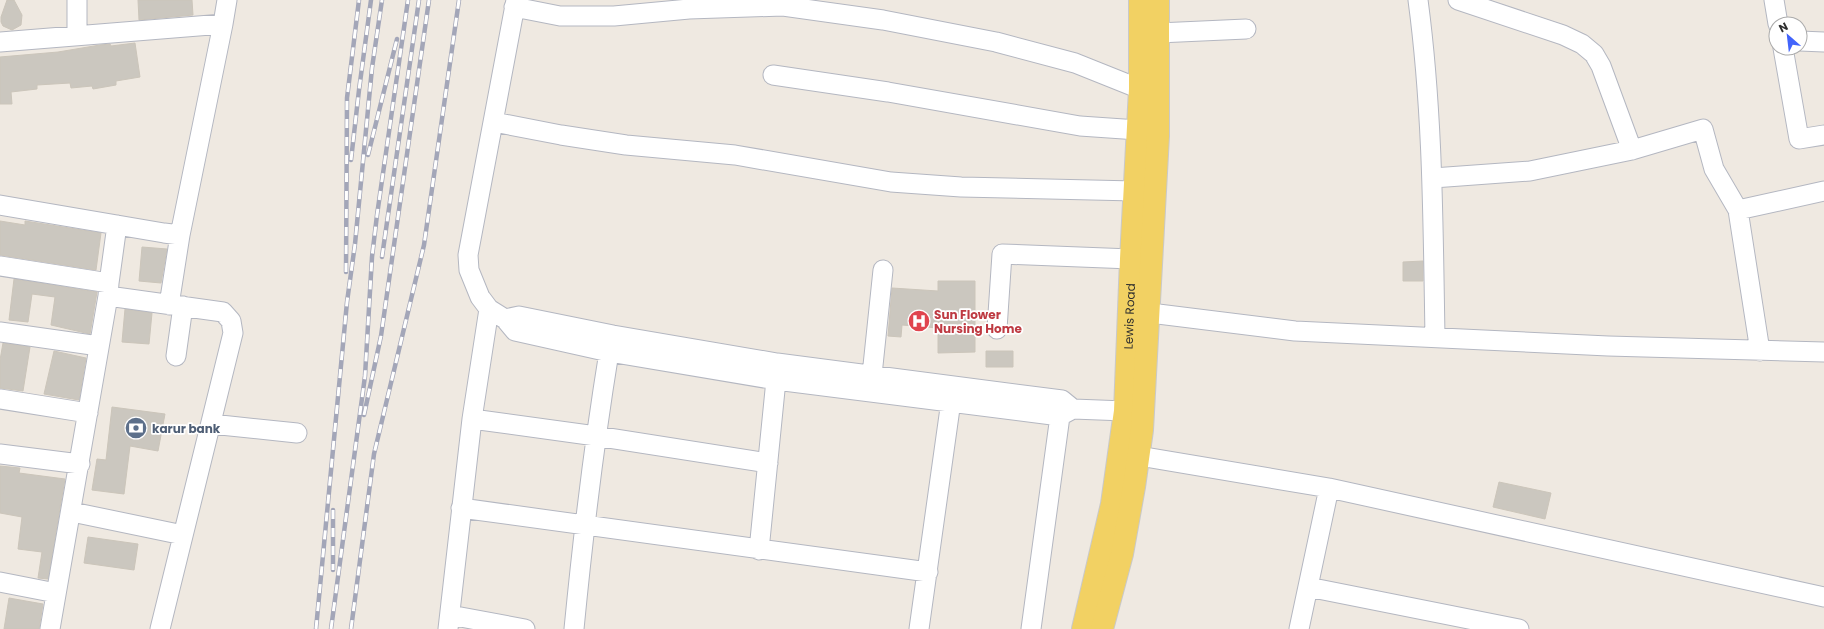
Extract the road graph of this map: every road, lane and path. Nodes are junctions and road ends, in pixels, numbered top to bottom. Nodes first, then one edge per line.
1 (77, 0) edge
2 (227, 0) edge
3 (1140, 0) edge
4 (1158, 0) edge
5 (1418, 0) edge
6 (1458, 0) edge
7 (1774, 0) edge
8 (515, 3) edge
9 (1777, 16) edge
10 (223, 24) junction
11 (1246, 29) dead end
12 (1158, 33) junction
13 (77, 34) junction
14 (1808, 41) edge
15 (0, 42) edge
16 (1824, 42) edge
17 (1784, 56) edge
18 (773, 75) dead end
19 (1140, 89) junction
20 (494, 122) junction
21 (1138, 130) junction
22 (1824, 135) edge
23 (1632, 150) junction
24 (1433, 178) junction
25 (1135, 191) junction
26 (1824, 191) edge
27 (0, 205) edge
28 (1738, 210) junction
29 (117, 225) junction
30 (180, 234) junction
31 (1131, 259) junction
32 (0, 266) edge
33 (883, 270) dead end
34 (108, 290) junction
35 (176, 306) junction
36 (1150, 312) junction
37 (497, 314) junction
38 (997, 329) dead end
39 (0, 332) edge
40 (1435, 337) junction
41 (99, 346) junction
42 (1760, 351) junction
43 (609, 352) junction
44 (1824, 352) edge
45 (176, 356) dead end
46 (872, 375) junction
47 (776, 380) junction
48 (0, 399) edge
49 (951, 401) junction
50 (1125, 411) junction
51 (1066, 412) junction
52 (88, 413) junction
53 (472, 419) junction
54 (211, 424) junction
55 (297, 433) dead end
56 (596, 436) junction
57 (0, 454) edge
58 (1139, 456) junction
59 (80, 464) junction
60 (768, 464) junction
61 (1329, 488) junction
62 (461, 508) junction
63 (72, 512) junction
64 (584, 525) junction
65 (183, 535) junction
66 (759, 550) junction
67 (928, 572) junction
68 (0, 582) edge
69 (1308, 587) junction
70 (56, 593) junction
71 (1824, 597) edge
72 (449, 622) edge
73 (50, 629) edge
74 (160, 629) edge
75 (525, 629) edge
76 (574, 629) edge
77 (919, 629) edge
78 (1031, 629) edge
79 (1083, 629) edge
80 (1102, 629) edge
81 (1299, 629) edge
82 (1519, 629) edge

1 - 13 street
2 - 10 street
3 - 19 main road, Lewis Road
4 - 12 main road, Lewis Road
5 - 24 street
6 - 23 street
7 - 9 street
8 - 19 street
8 - 20 street
10 - 13 street
10 - 30 street
11 - 12 street
12 - 36 main road, Lewis Road
13 - 15 street
14 - 16 street
17 - 22 street
18 - 21 street
19 - 21 main road, Lewis Road
20 - 25 street
20 - 37 street
21 - 25 main road, Lewis Road
23 - 24 street
23 - 28 street
24 - 40 street
25 - 31 main road, Lewis Road
26 - 28 street
27 - 29 street
28 - 42 street
29 - 30 street
29 - 34 street
30 - 35 street
31 - 38 street
31 - 50 main road, Lewis Road
32 - 34 street
33 - 46 street
34 - 35 street
34 - 41 street
35 - 45 street
35 - 54 street
36 - 40 street
36 - 58 main road, Lewis Road
37 - 43 street
37 - 46 street
37 - 53 street
39 - 41 street
40 - 42 street
41 - 52 street
42 - 44 street
43 - 47 street
43 - 56 street
46 - 51 street
47 - 49 street
47 - 60 street
48 - 52 street
49 - 51 street
49 - 67 street
50 - 51 street
50 - 79 main road, Lewis Road
51 - 78 street
52 - 59 street
53 - 56 street
53 - 62 street
54 - 55 street
54 - 65 street
56 - 60 street
56 - 64 street
57 - 59 street
58 - 61 street
58 - 80 main road, Lewis Road
59 - 63 street
60 - 66 street
61 - 69 street
61 - 71 street
62 - 64 street
62 - 72 street
63 - 65 street
63 - 70 street
64 - 66 street
64 - 76 street
65 - 74 street
66 - 67 street
67 - 77 street
68 - 70 street
69 - 81 street
69 - 82 street
70 - 73 street
72 - 75 street

